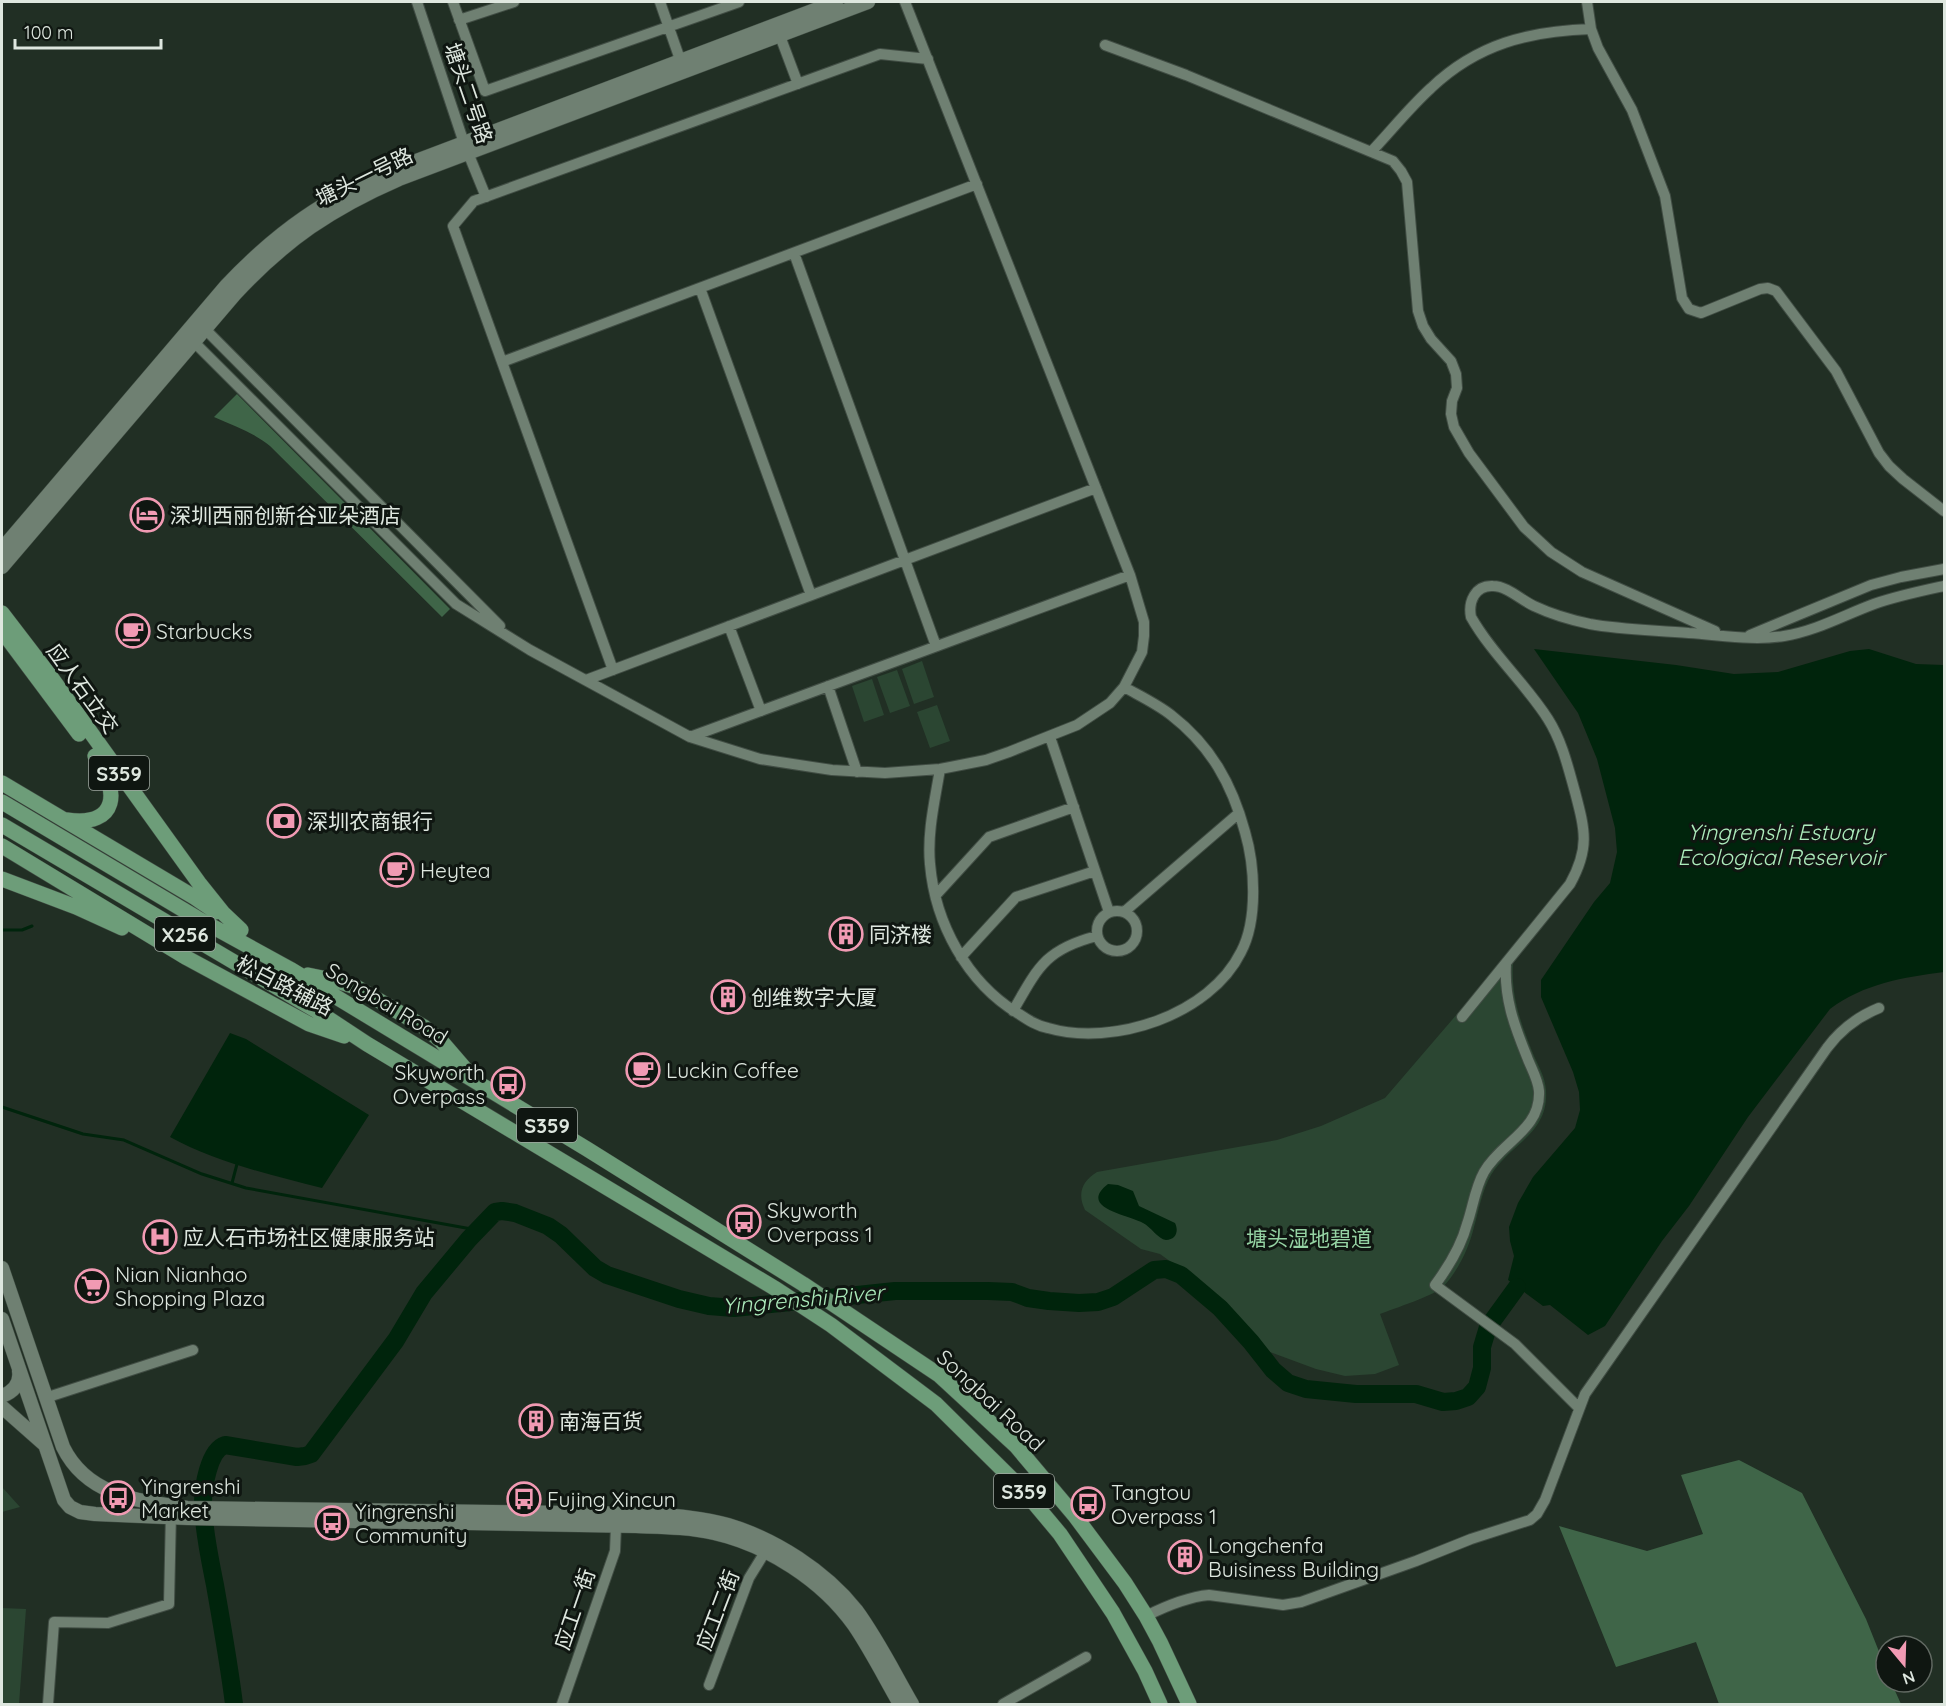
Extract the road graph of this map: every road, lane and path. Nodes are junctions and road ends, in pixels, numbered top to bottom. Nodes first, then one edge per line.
1 (417, 2) edge
2 (453, 2) edge
3 (514, 2) edge
4 (660, 2) edge
5 (739, 2) edge
6 (836, 2) edge
7 (868, 2) edge
8 (905, 2) edge
9 (1587, 2) edge
10 (459, 20) junction
11 (669, 26) junction
12 (778, 29) junction
13 (1591, 29) junction
14 (1105, 45) dead end
15 (928, 59) junction
16 (683, 65) junction
17 (798, 84) junction
18 (466, 148) junction
19 (1371, 152) junction
20 (977, 184) junction
21 (486, 197) junction
22 (794, 253) junction
23 (700, 288) junction
24 (200, 325) junction
25 (190, 337) junction
26 (502, 362) junction
27 (1096, 488) junction
28 (1944, 511) edge
29 (2, 549) edge
30 (905, 560) junction
31 (2, 567) edge
32 (1944, 569) edge
33 (1130, 575) junction
34 (1944, 586) edge
35 (811, 595) junction
36 (2, 613) edge
37 (729, 626) junction
38 (2, 631) edge
39 (1724, 635) junction
40 (1745, 637) junction
41 (513, 639) junction
42 (936, 646) junction
43 (613, 670) junction
44 (586, 680) junction
45 (828, 686) junction
46 (1124, 687) junction
47 (761, 711) junction
48 (690, 737) junction
49 (1050, 737) junction
50 (940, 769) junction
51 (857, 772) junction
52 (2, 783) edge
53 (2, 802) edge
54 (1074, 807) junction
55 (1239, 813) junction
56 (62, 819) junction
57 (2, 825) edge
58 (2, 846) edge
59 (1095, 871) junction
60 (2, 879) edge
61 (936, 895) junction
62 (1108, 912) junction
63 (1124, 912) junction
64 (241, 930) junction
65 (1097, 936) junction
66 (961, 957) junction
67 (187, 958) junction
68 (1506, 963) junction
69 (293, 971) junction
70 (1879, 1008) dead end
71 (1013, 1011) junction
72 (1462, 1017) dead end
73 (367, 1044) junction
74 (2, 1268) edge
75 (2, 1319) edge
76 (193, 1350) dead end
77 (19, 1368) junction
78 (2, 1396) edge
79 (45, 1398) junction
80 (2, 1407) edge
81 (1579, 1408) junction
82 (46, 1445) junction
83 (171, 1512) junction
84 (223, 1514) junction
85 (616, 1526) junction
86 (765, 1552) junction
87 (1146, 1616) junction
88 (1086, 1658) dead end
89 (709, 1685) dead end
90 (48, 1704) edge
91 (562, 1704) edge
92 (900, 1704) edge
93 (912, 1704) edge
94 (1003, 1704) edge
95 (1160, 1704) edge
96 (1189, 1704) edge

1 - 18 street, 塘头二号路
2 - 10 street
3 - 10 street
4 - 11 street
5 - 11 street
6 - 12 street, 塘头一号路
7 - 12 street, 塘头一号路
8 - 15 street
9 - 13 street
10 - 11 street
11 - 16 street
12 - 16 street, 塘头一号路
12 - 17 street
13 - 19 street
13 - 28 street
14 - 19 street
15 - 17 street
15 - 20 street
16 - 18 street, 塘头一号路
17 - 21 street
18 - 21 street, 塘头二号路
18 - 24 street, 塘头一号路
19 - 39 street
20 - 22 street
20 - 27 street
21 - 26 street
22 - 23 street
22 - 30 street
23 - 26 street
23 - 35 street
24 - 25 street, 塘头一号路
24 - 41 street
25 - 29 street, 塘头一号路
25 - 31 street, 塘头一号路
25 - 41 street
26 - 43 street
27 - 30 street
27 - 33 street
30 - 35 street
30 - 42 street
32 - 40 street
33 - 42 street
33 - 46 street
34 - 40 street
35 - 37 street
36 - 64 main road, 应人石立交 / S359
37 - 43 street
37 - 47 street
38 - 56 main road
39 - 40 street
39 - 68 street
41 - 44 street
42 - 45 street
43 - 44 street
44 - 48 street
45 - 47 street
45 - 51 street
46 - 49 street
46 - 55 street
47 - 48 street
48 - 51 street
49 - 50 street
49 - 54 street
50 - 51 street
50 - 61 street
52 - 56 main road, 松白路辅路 / S359
53 - 69 main road, Songbai Road / X256
54 - 59 street
54 - 61 street
55 - 63 street
55 - 71 street
56 - 64 main road, 松白路辅路 / S359
57 - 73 main road, Songbai Road / X256
58 - 67 main road, 松白路辅路 / S359
59 - 62 street
59 - 66 street
60 - 67 main road, S359
61 - 66 street
62 - 63 street
62 - 65 street
63 - 65 street
64 - 69 main road, 松白路辅路 / S359
65 - 71 street
66 - 71 street
67 - 73 main road, 松白路辅路 / S359
68 - 72 street
68 - 81 street
69 - 87 main road, Songbai Road / S359
70 - 81 street
73 - 95 main road, Songbai Road / S359
74 - 79 street
75 - 77 street
76 - 79 street
77 - 78 street
77 - 82 street
79 - 83 street
80 - 82 street
81 - 87 street
82 - 83 street
83 - 84 street
83 - 90 street
84 - 85 street
84 - 93 street
85 - 86 street
85 - 91 street, 应工一街
86 - 89 street, 应工二街
86 - 92 street
87 - 96 main road, Songbai Road / S359
88 - 94 street

